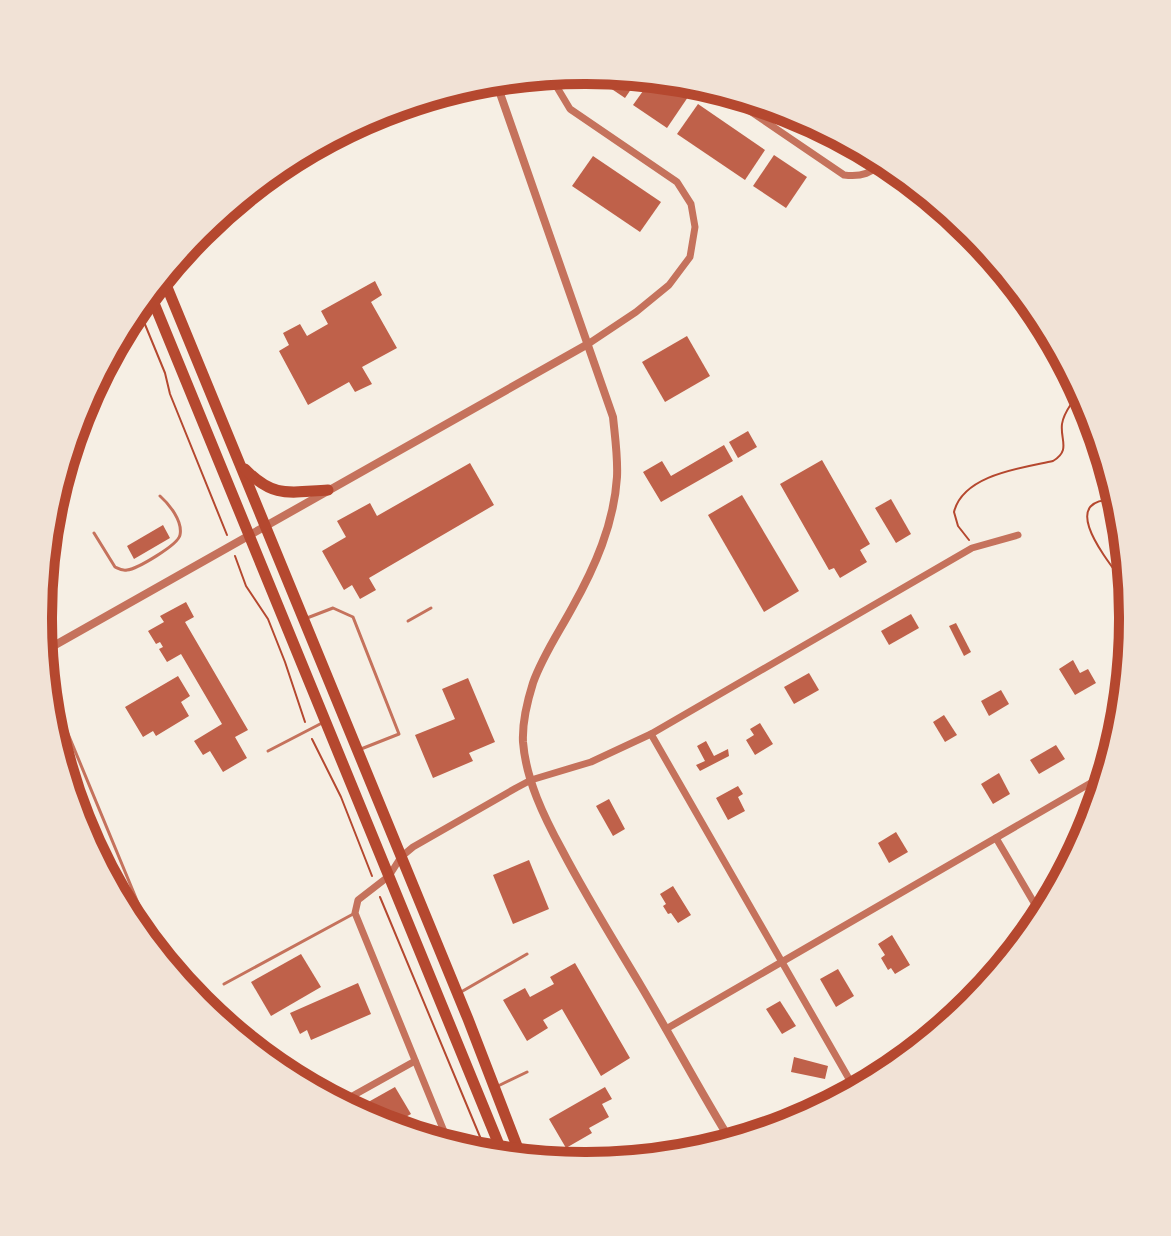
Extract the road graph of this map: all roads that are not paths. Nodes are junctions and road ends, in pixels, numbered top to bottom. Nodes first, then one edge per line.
1 (556, 86) edge
2 (500, 92) edge
3 (749, 111) edge
4 (874, 169) edge
5 (167, 287) edge
6 (154, 304) edge
7 (588, 344) junction
8 (238, 462) junction
9 (328, 490) junction
10 (160, 496) dead end
11 (265, 526) junction
12 (94, 533) dead end
13 (249, 535) junction
14 (1018, 535) dead end
15 (431, 608) dead end
16 (302, 619) junction
17 (408, 621) dead end
18 (53, 646) edge
19 (61, 718) edge
20 (325, 721) junction
21 (651, 734) junction
22 (357, 750) junction
23 (268, 751) dead end
24 (531, 780) junction
25 (1093, 782) edge
26 (996, 838) junction
27 (401, 857) junction
28 (389, 876) junction
29 (1035, 905) edge
30 (355, 913) junction
31 (143, 916) edge
32 (527, 954) dead end
33 (781, 962) junction
34 (224, 984) dead end
35 (457, 994) junction
36 (666, 1029) junction
37 (415, 1061) junction
38 (527, 1072) dead end
39 (850, 1081) edge
40 (494, 1089) junction
41 (351, 1097) edge
42 (444, 1132) edge
43 (726, 1132) edge
44 (499, 1144) edge
45 (517, 1147) edge

1 - 7 street
2 - 7 street
3 - 4 street
5 - 8 main road
6 - 13 main road
7 - 9 street
7 - 24 street
8 - 9 main road
8 - 11 main road
9 - 11 street
10 - 12 lane
11 - 13 street
11 - 16 main road
13 - 18 street
13 - 20 main road
14 - 21 street
15 - 17 lane
16 - 22 main road
16 - 22 lane
19 - 31 lane
20 - 23 lane
20 - 28 main road
21 - 24 street
21 - 33 street
22 - 27 main road
24 - 27 street
24 - 36 street
25 - 26 street
26 - 29 street
26 - 33 street
27 - 28 street
27 - 35 main road
28 - 30 street
28 - 44 main road
30 - 34 lane
30 - 37 street
32 - 35 lane
33 - 36 street
33 - 39 street
35 - 40 main road
36 - 43 street
37 - 41 street
37 - 42 street
38 - 40 lane
40 - 45 main road

